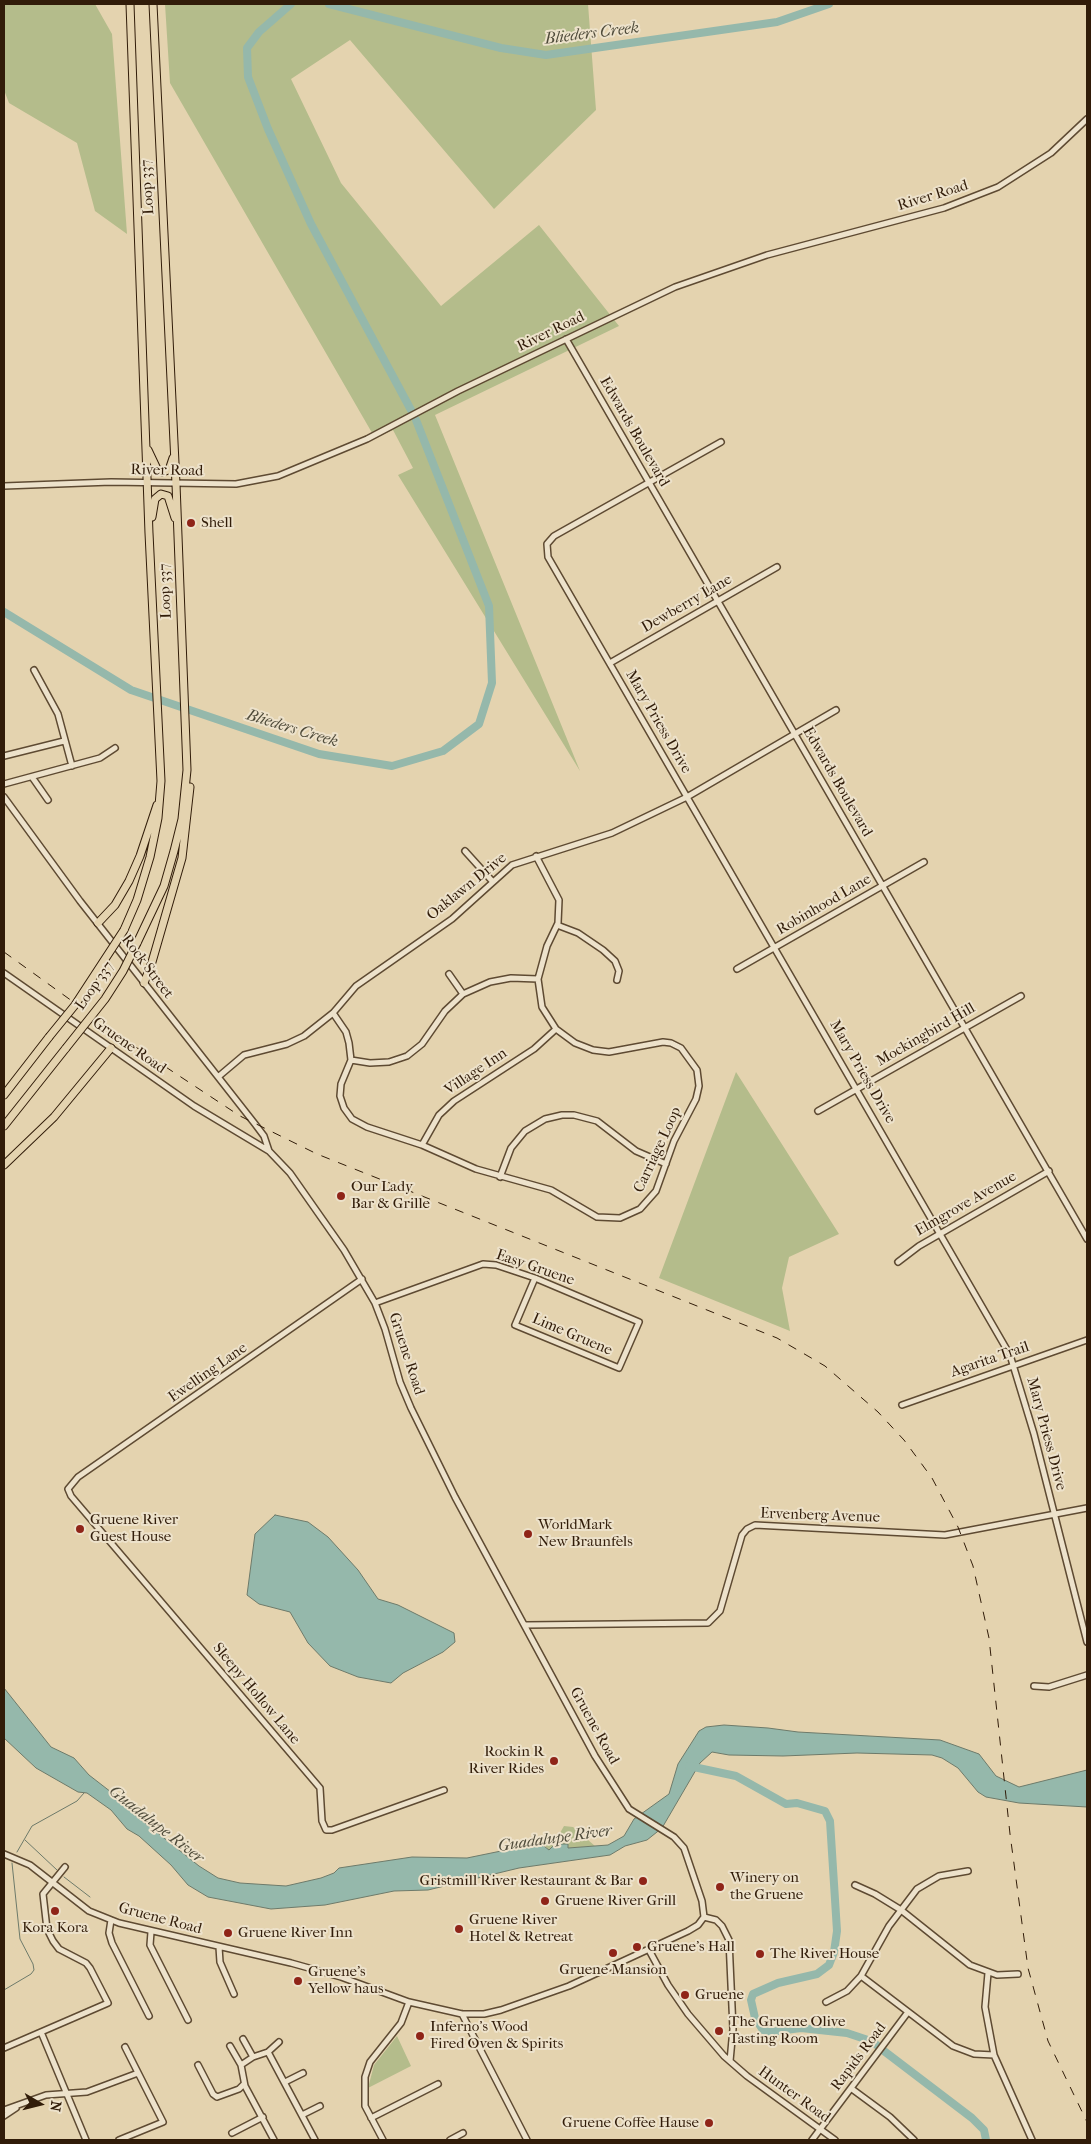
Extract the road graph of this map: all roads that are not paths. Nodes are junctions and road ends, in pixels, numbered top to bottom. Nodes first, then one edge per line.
1 (130, 4) edge
2 (153, 4) edge
3 (1087, 118) edge
4 (566, 339) junction
5 (721, 442) dead end
6 (145, 446) junction
7 (175, 452) junction
8 (147, 483) junction
9 (648, 483) junction
10 (176, 484) junction
11 (4, 486) edge
12 (178, 530) junction
13 (149, 537) junction
14 (777, 567) dead end
15 (717, 601) junction
16 (610, 663) junction
17 (34, 670) dead end
18 (836, 710) dead end
19 (795, 734) junction
20 (186, 736) junction
21 (64, 741) junction
22 (115, 748) dead end
23 (4, 756) edge
24 (72, 766) junction
25 (32, 777) junction
26 (4, 784) edge
27 (4, 797) edge
28 (687, 797) junction
29 (161, 798) junction
30 (48, 800) dead end
31 (465, 851) dead end
32 (536, 856) junction
33 (924, 862) dead end
34 (493, 882) junction
35 (884, 885) junction
36 (98, 923) junction
37 (557, 925) junction
38 (775, 948) junction
39 (737, 969) dead end
40 (4, 972) edge
41 (449, 974) dead end
42 (538, 978) junction
43 (617, 980) dead end
44 (144, 983) junction
45 (463, 994) junction
46 (1021, 996) dead end
47 (332, 1013) junction
48 (966, 1027) junction
49 (556, 1029) junction
50 (111, 1048) junction
51 (350, 1060) junction
52 (218, 1077) junction
53 (856, 1090) junction
54 (4, 1096) edge
55 (818, 1111) dead end
56 (4, 1126) edge
57 (422, 1145) junction
58 (269, 1151) junction
59 (666, 1164) junction
60 (4, 1165) edge
61 (1048, 1171) junction
62 (500, 1177) junction
63 (940, 1233) junction
64 (1087, 1238) edge
65 (898, 1262) dead end
66 (535, 1278) junction
67 (362, 1280) junction
68 (375, 1304) junction
69 (1087, 1340) edge
70 (1014, 1365) junction
71 (619, 1368) joint
72 (902, 1405) dead end
73 (69, 1486) joint
74 (1087, 1508) edge
75 (1055, 1514) junction
76 (526, 1625) junction
77 (1087, 1642) edge
78 (1087, 1675) edge
79 (1034, 1686) dead end
80 (444, 1790) dead end
81 (4, 1854) edge
82 (65, 1867) dead end
83 (968, 1871) dead end
84 (53, 1881) junction
85 (855, 1885) dead end
86 (901, 1910) junction
87 (704, 1917) junction
88 (111, 1920) junction
89 (151, 1932) junction
90 (219, 1947) junction
91 (649, 1950) junction
92 (988, 1973) junction
93 (1018, 1974) dead end
94 (861, 1976) junction
95 (234, 1994) dead end
96 (409, 2002) junction
97 (826, 2002) dead end
98 (908, 2012) junction
99 (462, 2014) junction
100 (149, 2016) dead end
101 (188, 2020) dead end
102 (41, 2032) junction
103 (243, 2039) dead end
104 (279, 2042) dead end
105 (230, 2046) dead end
106 (125, 2047) dead end
107 (4, 2048) edge
108 (268, 2052) junction
109 (994, 2055) junction
110 (253, 2057) junction
111 (730, 2061) junction
112 (198, 2065) dead end
113 (241, 2065) junction
114 (138, 2073) junction
115 (303, 2073) dead end
116 (284, 2082) junction
117 (244, 2084) junction
118 (438, 2084) dead end
119 (852, 2089) junction
120 (66, 2093) junction
121 (24, 2103) junction
122 (320, 2106) dead end
123 (4, 2110) edge
124 (302, 2115) junction
125 (4, 2116) edge
126 (263, 2117) junction
127 (371, 2118) junction
128 (820, 2129) junction
129 (232, 2133) dead end
130 (463, 2133) dead end
131 (86, 2140) edge
132 (119, 2140) edge
133 (274, 2140) edge
134 (315, 2140) edge
135 (383, 2140) edge
136 (450, 2140) edge
137 (527, 2140) edge
138 (812, 2140) edge
139 (835, 2140) edge
140 (914, 2140) edge
141 (1032, 2140) edge

1 - 6 main road, Loop 337
2 - 7 main road, Loop 337
3 - 4 street, River Road
4 - 9 street, Edwards Boulevard
4 - 10 street, River Road
5 - 9 street
6 - 7 main road
6 - 8 main road, Loop 337
7 - 10 main road, Loop 337
8 - 10 street, River Road
8 - 11 street, River Road
8 - 13 main road, Loop 337
9 - 15 street, Edwards Boulevard
9 - 16 street, Mary Priess Drive
10 - 12 main road, Loop 337
12 - 13 main road
12 - 20 main road, Loop 337
13 - 29 main road, Loop 337
14 - 15 street, Dewberry Lane
15 - 16 street, Dewberry Lane
15 - 19 street, Edwards Boulevard
16 - 28 street, Mary Priess Drive
17 - 21 street
18 - 19 street, Oaklawn Drive
19 - 28 street, Oaklawn Drive
19 - 35 street, Edwards Boulevard
20 - 44 main road
20 - 56 main road, Loop 337, bridge
21 - 23 street
21 - 24 street
22 - 24 street
24 - 25 street
25 - 26 street
25 - 30 street
27 - 36 street, Rock Street
28 - 32 street, Oaklawn Drive
28 - 38 street, Mary Priess Drive
29 - 36 main road
29 - 54 main road, Loop 337, bridge
31 - 34 street
32 - 34 street, Oaklawn Drive
32 - 37 street
33 - 35 street, Robinhood Lane
34 - 47 street, Oaklawn Drive
35 - 38 street, Robinhood Lane
35 - 48 street, Edwards Boulevard
36 - 44 street, Rock Street
37 - 42 street
37 - 43 street
38 - 39 street, Robinhood Lane
38 - 53 street, Mary Priess Drive
40 - 50 street, Gruene Road
41 - 45 street
42 - 45 street
42 - 49 street, Carriage Loop
44 - 52 street, Rock Street
45 - 51 street
46 - 48 street, Mockingbird Hill
47 - 51 street, Carriage Loop
47 - 52 street, Oaklawn Drive
48 - 53 street, Mockingbird Hill
48 - 61 street, Edwards Boulevard
49 - 57 street, Village Inn
49 - 59 street, Carriage Loop
50 - 58 street, Gruene Road
50 - 60 main road
51 - 57 street, Carriage Loop
52 - 58 street, Rock Street
53 - 55 street, Mockingbird Hill
53 - 63 street, Mary Priess Drive
57 - 62 street, Carriage Loop
58 - 67 street, Gruene Road
59 - 62 street, Carriage Loop
59 - 62 street
61 - 63 street, Elmgrove Avenue
61 - 64 street, Edwards Boulevard
63 - 65 street, Elmgrove Avenue
63 - 70 street, Mary Priess Drive
66 - 68 street, Easy Gruene
66 - 71 street, Easy Gruene
66 - 71 street, Lime Gruene
67 - 68 street, Gruene Road
67 - 73 street, Ewelling Lane
68 - 76 street, Gruene Road
69 - 70 street, Agarita Trail
70 - 72 street, Agarita Trail
70 - 75 street, Mary Priess Drive
73 - 80 street, Sleepy Hollow Lane
74 - 75 street, Ervenberg Avenue
75 - 76 street, Ervenberg Avenue
75 - 77 street, Mary Priess Drive
76 - 87 street, Gruene Road
78 - 79 street
81 - 84 street, Gruene Road
82 - 84 street
83 - 86 street
84 - 88 street, Gruene Road
84 - 102 street
85 - 86 street
86 - 92 street
86 - 94 street
87 - 91 street, Gruene Road
87 - 111 street
88 - 89 street, Gruene Road
88 - 100 street
89 - 90 street, Gruene Road
89 - 101 street
90 - 95 street
90 - 96 street, Gruene Road
91 - 99 street, Gruene Road
91 - 111 street, Hunter Road
92 - 93 street
92 - 109 street
94 - 97 street
94 - 98 street
96 - 99 street, Gruene Road
96 - 127 street
98 - 109 street
98 - 119 street, Rapids Road
99 - 137 street
102 - 107 street
102 - 120 street
103 - 110 street
104 - 108 street
105 - 113 street
106 - 114 street
108 - 110 street
108 - 116 street
109 - 141 street
110 - 113 street
111 - 128 street, Hunter Road
112 - 117 street
113 - 117 street
114 - 120 street
114 - 132 street
115 - 116 street
116 - 124 street
117 - 126 street
118 - 127 street
119 - 128 street, Rapids Road
119 - 140 street
120 - 121 street
120 - 131 street
121 - 123 street
121 - 125 street
122 - 124 street
124 - 134 street
126 - 129 street
126 - 133 street
127 - 135 street
128 - 138 street, Rapids Road
128 - 139 street, Hunter Road
130 - 136 street

